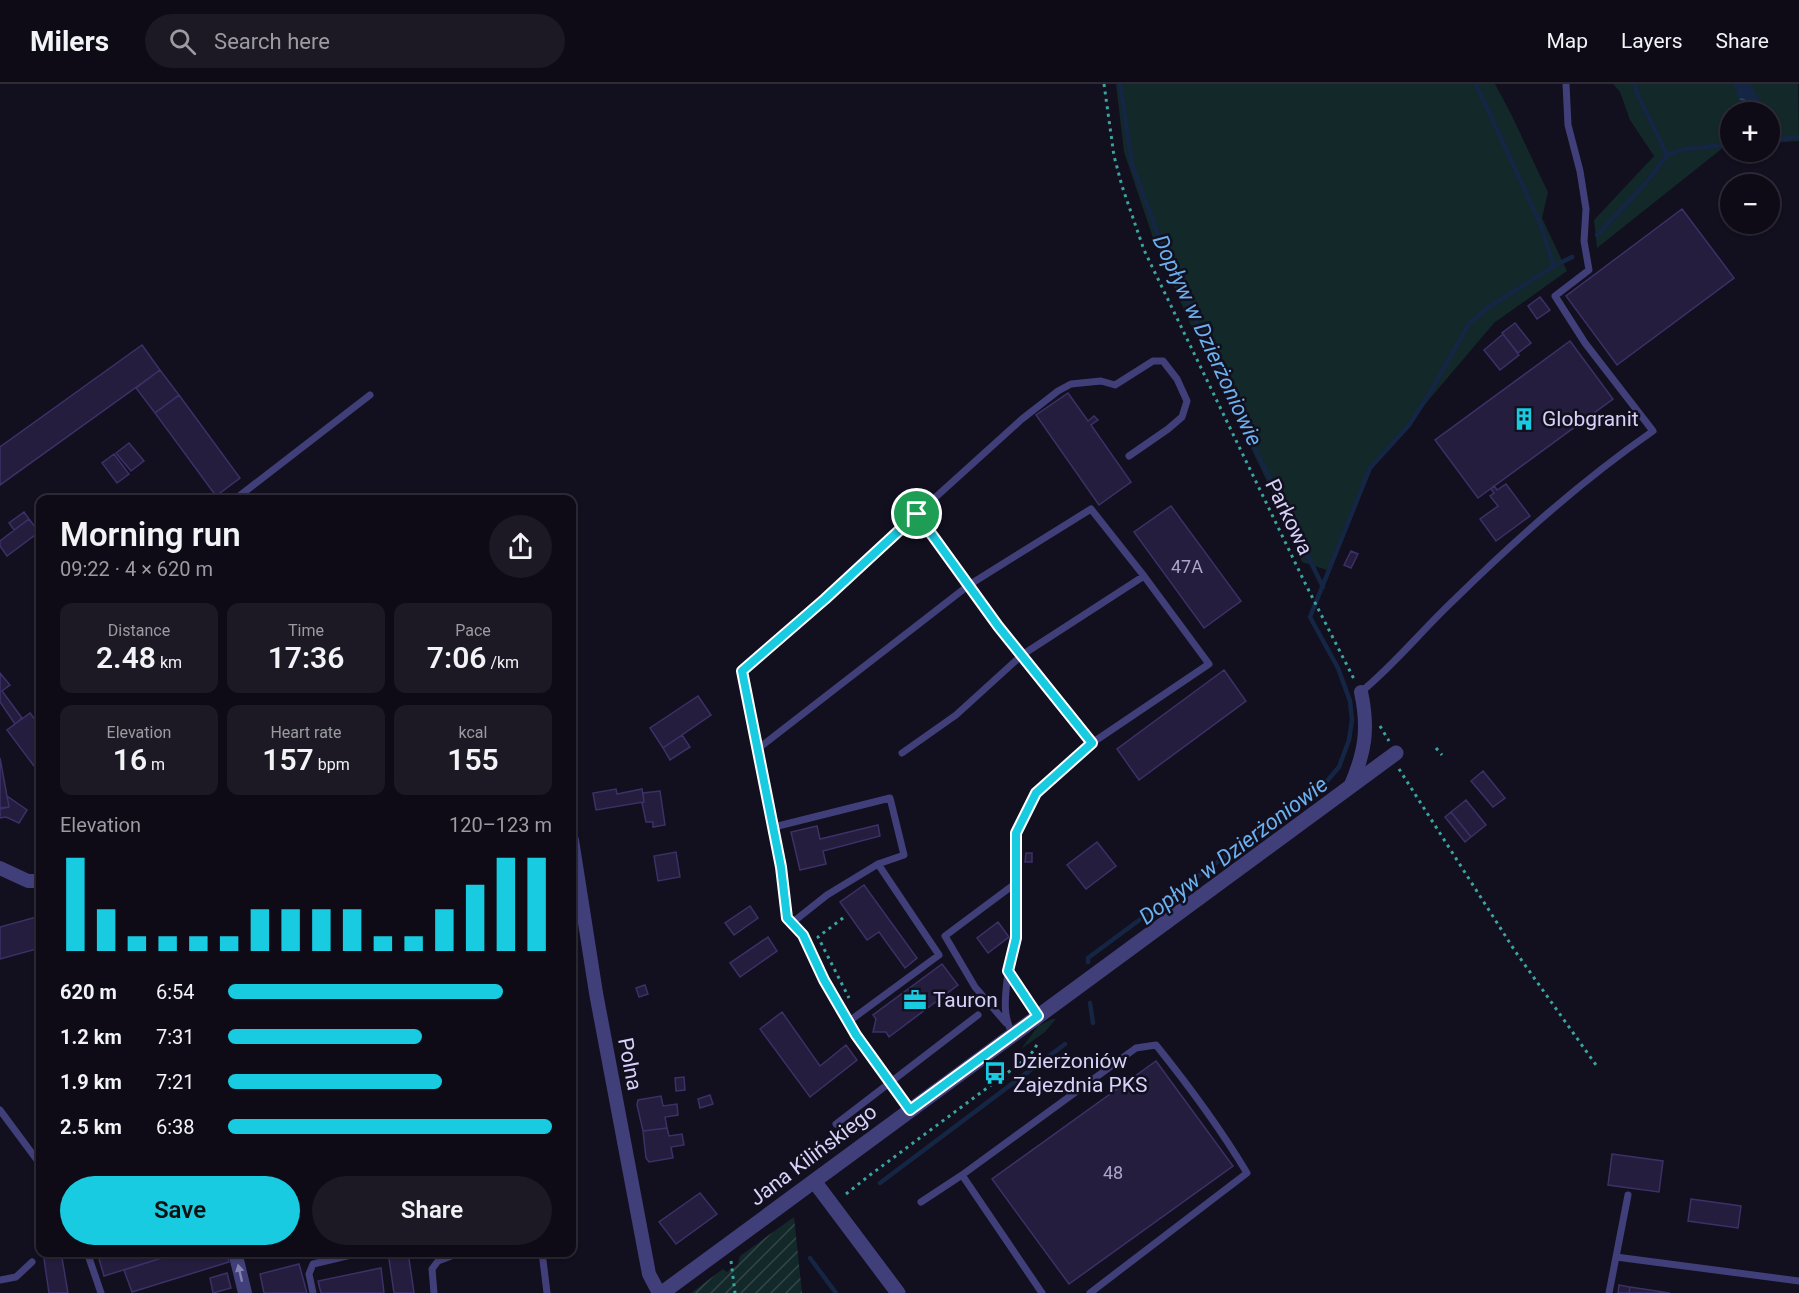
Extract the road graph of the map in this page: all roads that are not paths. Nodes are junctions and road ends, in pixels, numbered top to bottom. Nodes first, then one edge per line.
1 (1566, 84) edge
2 (370, 395) dead end
3 (1129, 456) dead end
4 (240, 495) edge
5 (917, 514) junction
6 (1144, 576) junction
7 (969, 585) junction
8 (1022, 655) junction
9 (1361, 692) joint
10 (1092, 743) junction
11 (759, 748) junction
12 (902, 753) dead end
13 (1393, 755) road end
14 (1350, 787) junction
15 (774, 827) junction
16 (878, 864) junction
17 (576, 866) edge
18 (0, 868) edge
19 (36, 881) edge
20 (1016, 883) junction
21 (793, 922) junction
22 (1008, 971) junction
23 (978, 1015) dead end
24 (1038, 1016) junction
25 (848, 1022) junction
26 (1009, 1028) junction
27 (889, 1083) junction
28 (0, 1110) edge
29 (910, 1110) junction
30 (836, 1124) dead end
31 (36, 1159) edge
32 (962, 1174) junction
33 (814, 1181) junction
34 (1628, 1195) dead end
35 (921, 1202) dead end
36 (89, 1257) edge
37 (236, 1257) edge
38 (343, 1257) edge
39 (449, 1257) edge
40 (543, 1257) edge
41 (1616, 1257) junction
42 (32, 1262) dead end
43 (0, 1280) edge
44 (1799, 1281) edge
45 (101, 1293) edge
46 (245, 1293) edge
47 (313, 1293) edge
48 (434, 1293) edge
49 (547, 1293) edge
50 (660, 1293) edge
51 (898, 1293) edge
52 (1042, 1293) edge
53 (1090, 1293) edge
54 (1610, 1293) edge

1 - 9 lane
2 - 4 lane
3 - 5 lane
5 - 7 lane
5 - 11 lane
6 - 7 lane
6 - 8 lane
6 - 10 lane
7 - 8 lane
7 - 11 lane
8 - 10 lane
8 - 12 lane
9 - 14 street
10 - 20 lane
11 - 15 lane
13 - 14 street, Jana Kilińskiego
14 - 24 street, Jana Kilińskiego
15 - 16 lane
15 - 21 lane
16 - 21 lane
16 - 25 lane
17 - 50 street, Polna
18 - 19 street
20 - 22 lane
20 - 26 lane
21 - 25 lane
22 - 24 lane
22 - 26 lane
23 - 27 lane
24 - 26 street, Jana Kilińskiego
25 - 27 lane
26 - 29 street, Jana Kilińskiego
27 - 29 lane
27 - 30 lane
28 - 31 lane
29 - 33 street, Jana Kilińskiego
32 - 35 lane
32 - 52 lane
32 - 53 lane
33 - 50 street, Jana Kilińskiego
33 - 51 street
34 - 41 lane
36 - 45 lane
46 -> 37 street
38 - 47 lane
39 - 48 lane
40 - 49 lane
41 - 44 lane
41 - 54 lane
42 - 43 lane

